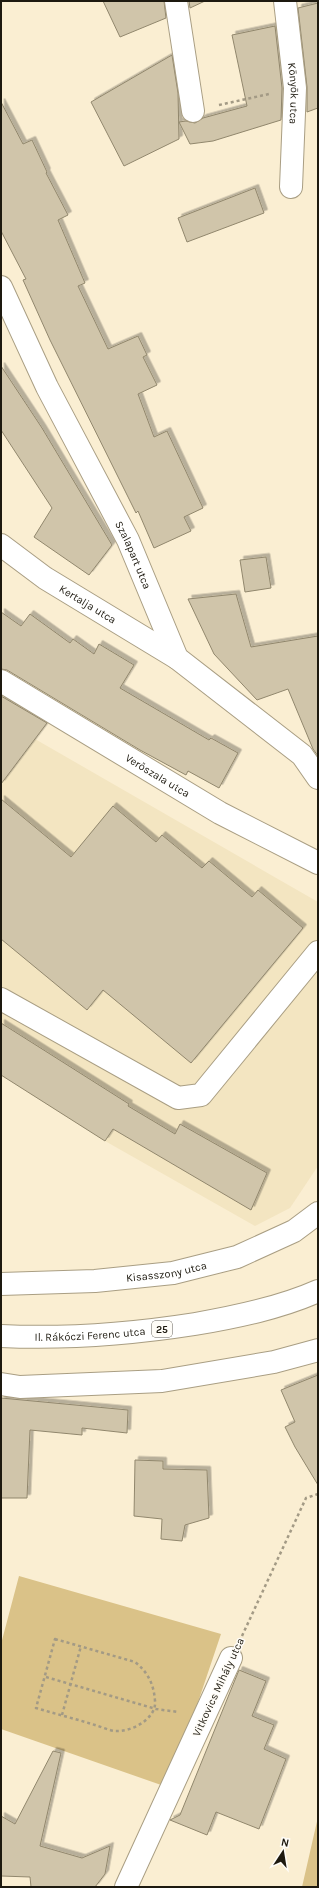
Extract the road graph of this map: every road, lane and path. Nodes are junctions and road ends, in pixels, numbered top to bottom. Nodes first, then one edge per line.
1 (176, 1) edge
2 (285, 1) edge
3 (294, 88) junction
4 (193, 111) joint
5 (291, 187) dead end
6 (1, 287) edge
7 (1, 545) edge
8 (177, 658) junction
9 (1, 681) edge
10 (318, 778) edge
11 (318, 863) edge
12 (318, 952) edge
13 (1, 999) edge
14 (318, 1213) edge
15 (1, 1284) edge
16 (318, 1291) edge
17 (1, 1336) edge
18 (318, 1350) edge
19 (1, 1384) edge
20 (318, 1494) edge
21 (81, 1646) junction
22 (231, 1658) joint
23 (46, 1677) junction
24 (72, 1684) junction
25 (156, 1709) junction
26 (62, 1715) junction
27 (126, 1887) edge

1 - 4 street
2 - 3 street, Könyök utca
3 - 4 path
3 - 5 street, Könyök utca
6 - 8 street, Szalapart utca
7 - 8 street, Kertalja utca
8 - 10 street, Szalapart utca
9 - 11 street, Verőszala utca
12 - 13 street
14 - 15 street, Kisasszony utca
16 - 17 street, II. Rákóczi Ferenc utca / 25
18 - 19 street
20 - 22 path, Vitkovics Mihály utca
21 - 23 path
21 - 24 path
21 - 25 path
22 - 27 street, Vitkovics Mihály utca
23 - 24 path
23 - 26 path
24 - 25 path
24 - 26 path
25 - 26 path

